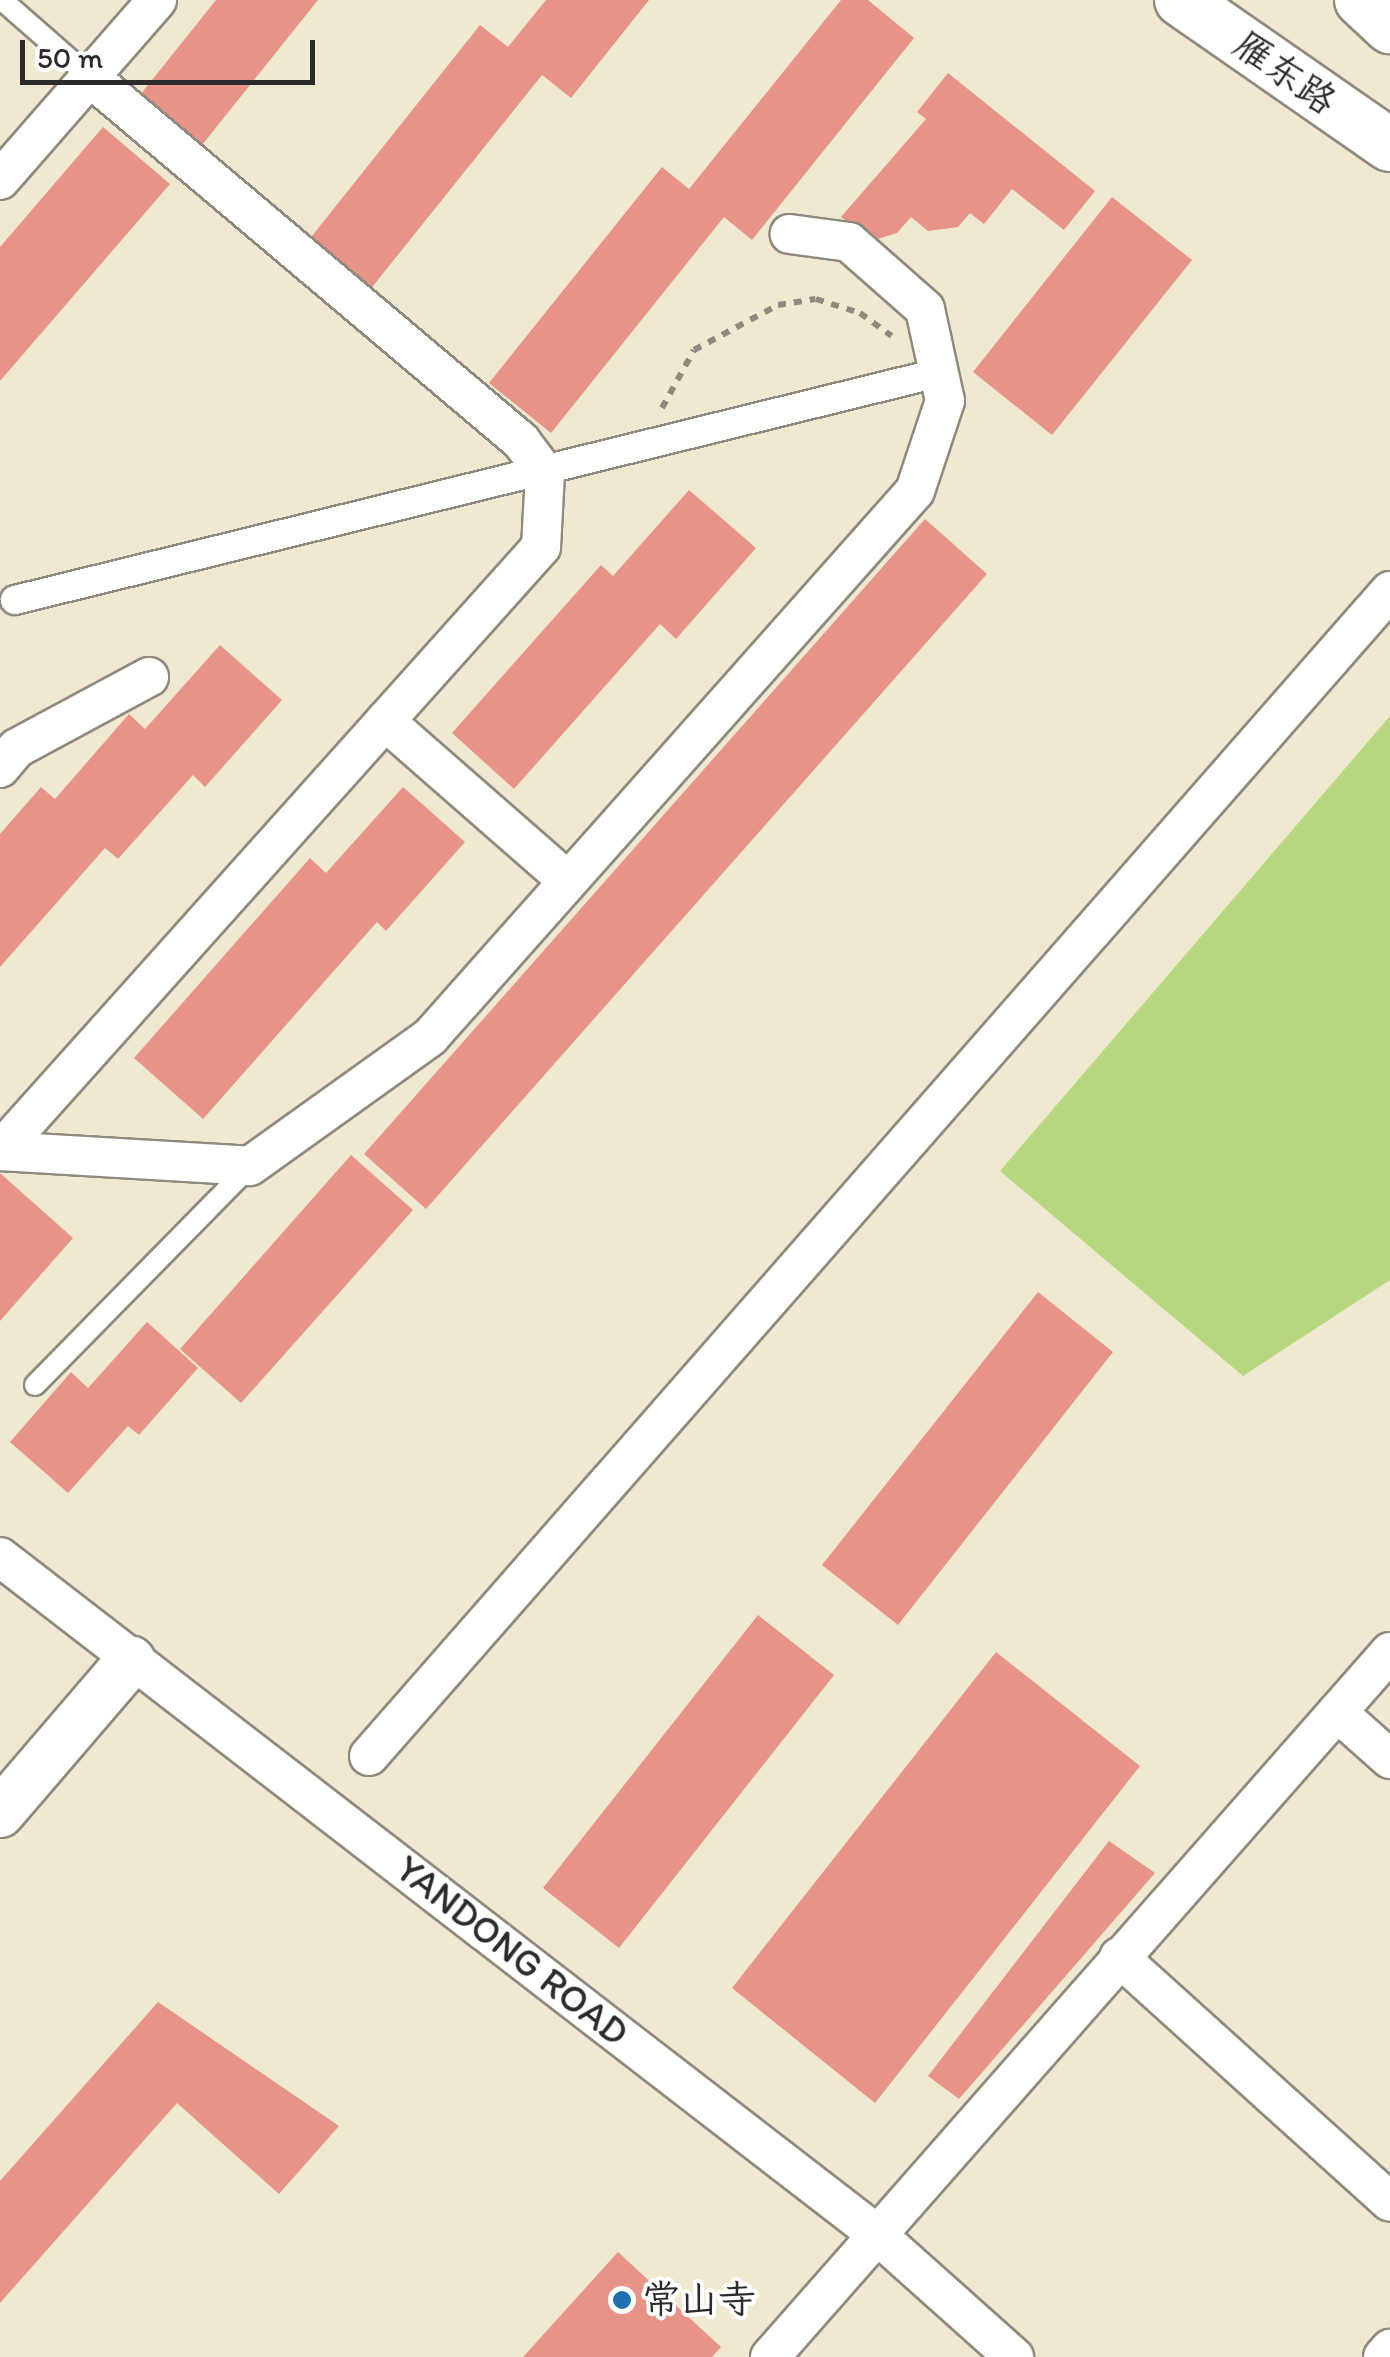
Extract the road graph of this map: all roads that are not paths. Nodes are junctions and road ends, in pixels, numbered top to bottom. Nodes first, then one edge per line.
1 (2, 0) edge
2 (157, 0) edge
3 (1181, 0) edge
4 (1361, 0) edge
5 (1390, 26) edge
6 (90, 78) junction
7 (1390, 145) edge
8 (0, 180) edge
9 (790, 234) dead end
10 (932, 375) junction
11 (545, 472) junction
12 (1390, 591) edge
13 (15, 600) dead end
14 (149, 677) dead end
15 (385, 721) junction
16 (0, 768) edge
17 (568, 881) junction
18 (0, 1152) edge
19 (250, 1166) junction
20 (35, 1386) dead end
21 (0, 1557) edge
22 (1390, 1652) edge
23 (131, 1660) junction
24 (1337, 1712) junction
25 (369, 1756) dead end
26 (1390, 1758) edge
27 (0, 1813) edge
28 (1119, 1957) junction
29 (1390, 2202) edge
30 (874, 2232) junction
31 (1390, 2350) edge
32 (770, 2357) edge
33 (1014, 2357) edge
34 (1384, 2357) edge

1 - 6 lane
2 - 6 street
3 - 7 main road, 雁东路
4 - 5 main road
6 - 8 street
6 - 11 street
9 - 10 street
10 - 11 street
10 - 17 street
11 - 13 street
11 - 15 street
12 - 25 street
14 - 16 street
15 - 17 street
15 - 18 street
17 - 19 street
18 - 19 street
19 - 20 lane
21 - 23 street, YANDONG ROAD
22 - 24 street
23 - 27 street
23 - 30 street, YANDONG ROAD
24 - 26 street
24 - 28 street
28 - 29 street
28 - 30 street
30 - 32 street
30 - 33 street, YANDONG ROAD
31 - 34 street

